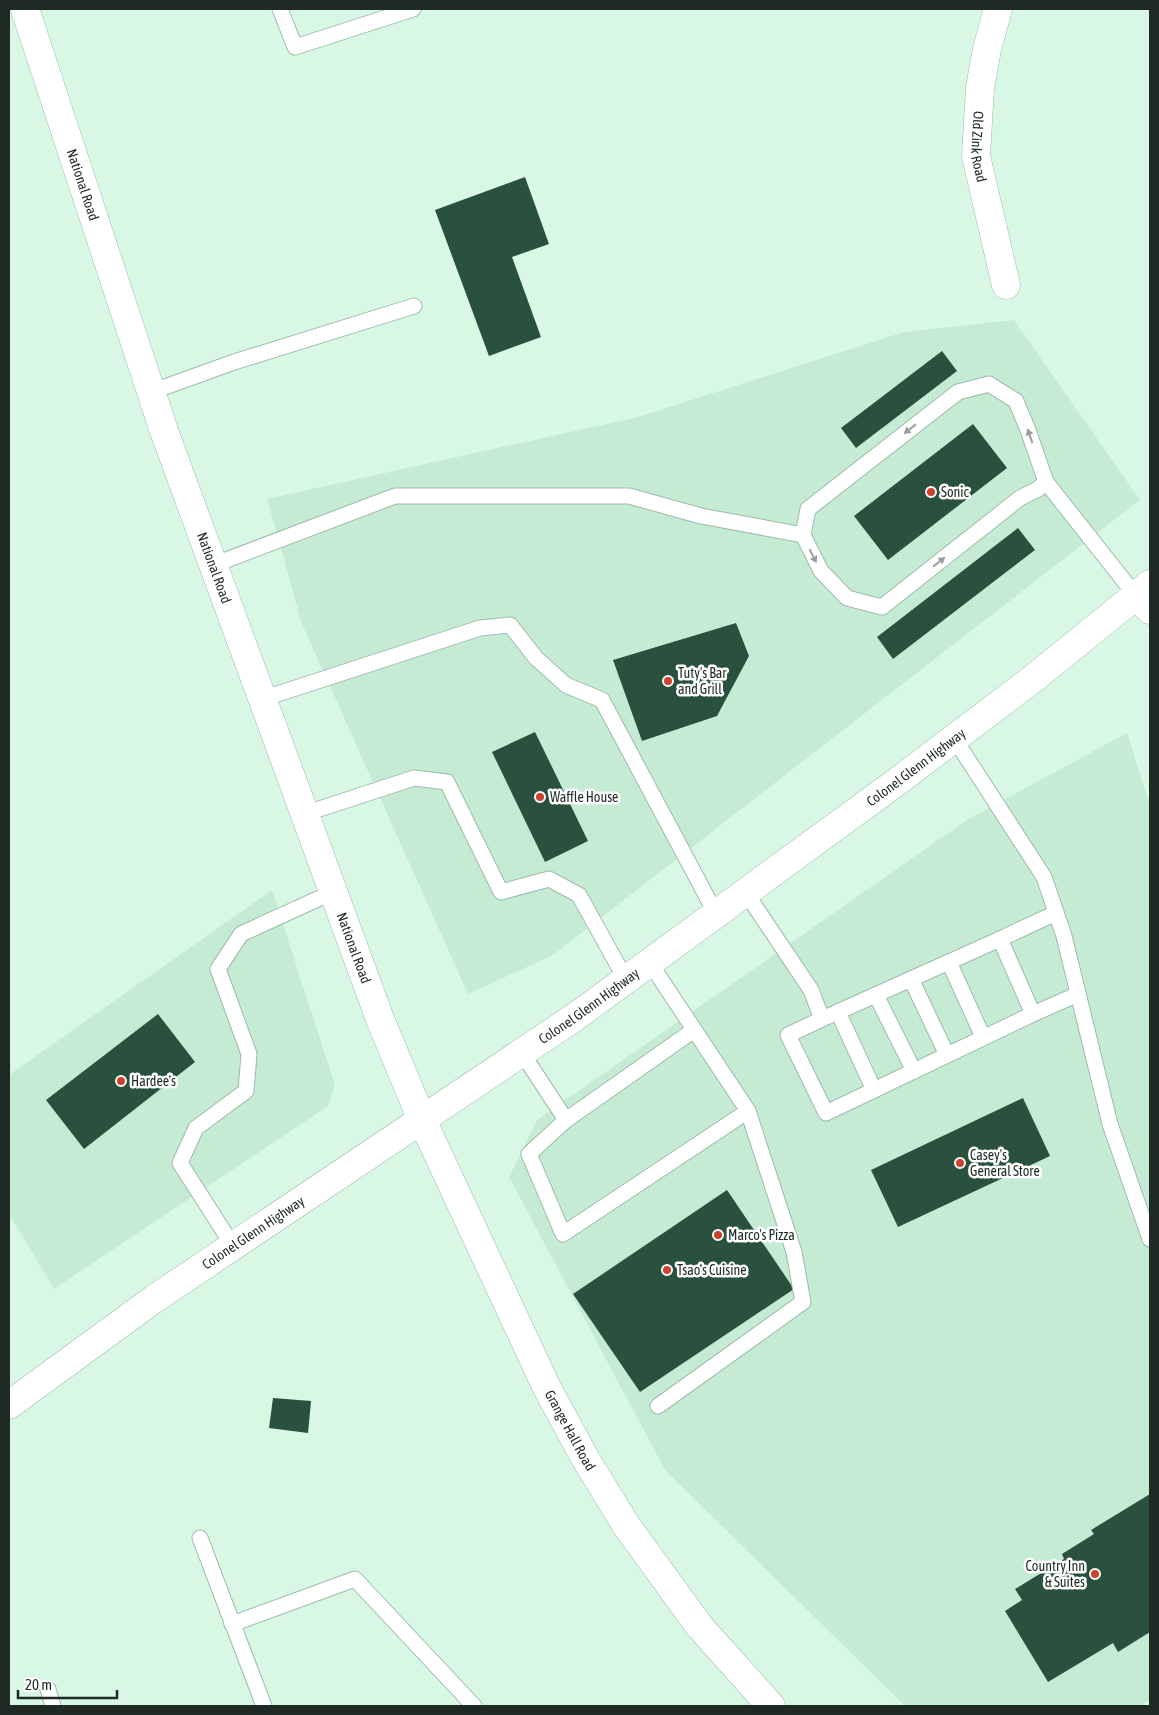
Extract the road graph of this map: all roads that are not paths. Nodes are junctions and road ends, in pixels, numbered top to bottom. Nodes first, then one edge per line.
1 (25, 9) edge
2 (280, 9) edge
3 (413, 9) edge
4 (998, 9) edge
5 (1006, 285) dead end
6 (414, 306) dead end
7 (151, 392) junction
8 (1046, 482) junction
9 (802, 535) junction
10 (213, 565) junction
11 (1145, 596) edge
12 (262, 698) junction
13 (954, 738) junction
14 (304, 814) junction
15 (333, 892) junction
16 (746, 893) junction
17 (1056, 913) junction
18 (716, 914) junction
19 (1000, 939) junction
20 (949, 962) junction
21 (650, 963) junction
22 (910, 979) junction
23 (626, 980) junction
24 (1078, 994) junction
25 (876, 995) junction
26 (838, 1012) junction
27 (1034, 1014) junction
28 (822, 1019) junction
29 (694, 1030) junction
30 (984, 1037) junction
31 (522, 1053) junction
32 (947, 1055) junction
33 (914, 1071) junction
34 (874, 1090) junction
35 (748, 1111) junction
36 (422, 1120) junction
37 (566, 1120) junction
38 (1150, 1239) edge
39 (233, 1246) junction
40 (9, 1405) edge
41 (658, 1406) dead end
42 (200, 1538) dead end
43 (232, 1624) junction
44 (48, 1689) dead end
45 (53, 1706) edge
46 (264, 1706) edge
47 (474, 1706) edge
48 (771, 1706) edge

1 - 7 main road, National Road
2 - 3 lane
4 - 5 main road, Old Zink Road
6 - 7 lane
7 - 10 main road, National Road
9 -> 8 lane
8 -> 9 lane
8 - 11 lane
9 - 10 lane
10 - 12 main road, National Road
11 - 13 main road, Colonel Glenn Highway
12 - 14 main road, National Road
12 - 18 lane
13 - 16 main road, Colonel Glenn Highway
13 - 17 lane
14 - 15 main road, National Road
14 - 23 lane
15 - 36 main road, National Road
15 - 39 lane
16 - 18 main road, Colonel Glenn Highway
16 - 28 lane
17 - 19 lane
17 - 24 lane
18 - 21 main road, Colonel Glenn Highway
19 - 20 lane
19 - 27 lane
20 - 22 lane
20 - 30 lane
21 - 23 main road, Colonel Glenn Highway
21 - 29 lane
22 - 25 lane
22 - 32 lane
23 - 31 main road, Colonel Glenn Highway
24 - 27 lane
24 - 38 lane
25 - 26 lane
25 - 33 lane
26 - 28 lane
26 - 34 lane
27 - 30 lane
28 - 34 lane
29 - 35 lane
29 - 37 lane
30 - 32 lane
31 - 36 main road, Colonel Glenn Highway
31 - 37 lane
32 - 33 lane
33 - 34 lane
35 - 37 lane
35 - 41 lane
36 - 39 main road, Colonel Glenn Highway
36 - 48 main road, Grange Hall Road
39 - 40 main road, Colonel Glenn Highway
42 - 43 lane
43 - 46 lane
43 - 47 lane
44 - 45 lane

